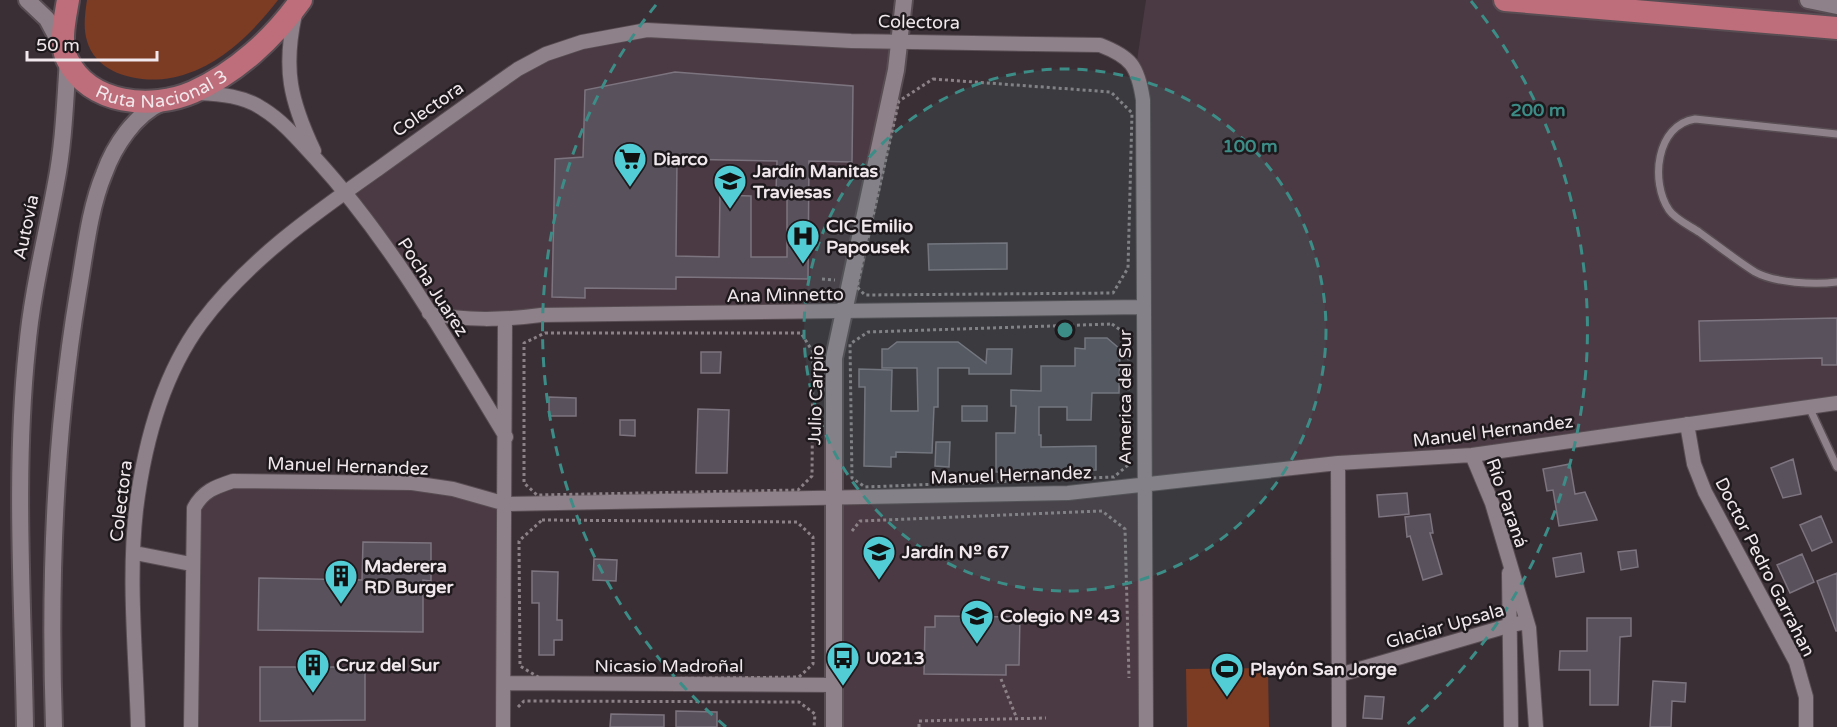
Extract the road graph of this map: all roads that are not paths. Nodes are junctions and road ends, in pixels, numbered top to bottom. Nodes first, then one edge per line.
1 (27, 0) edge
2 (68, 0) edge
3 (904, 0) edge
4 (1505, 0) edge
5 (1808, 0) edge
6 (299, 2) edge
7 (1837, 6) edge
8 (1837, 28) edge
9 (899, 41) junction
10 (66, 57) junction
11 (1136, 67) joint
12 (193, 92) junction
13 (164, 101) junction
14 (1837, 134) edge
15 (320, 164) junction
16 (345, 192) junction
17 (1837, 282) edge
18 (1142, 308) junction
19 (843, 312) junction
20 (429, 313) junction
21 (505, 320) junction
22 (1837, 403) edge
23 (1809, 407) junction
24 (1687, 424) junction
25 (507, 437) junction
26 (1472, 455) junction
27 (1338, 463) junction
28 (1837, 467) edge
29 (1143, 487) junction
30 (835, 498) junction
31 (506, 504) junction
32 (135, 553) junction
33 (1509, 562) junction
34 (191, 564) junction
35 (1527, 622) junction
36 (1511, 625) junction
37 (1339, 675) junction
38 (504, 683) junction
39 (834, 685) junction
40 (25, 727) edge
41 (54, 727) edge
42 (138, 727) edge
43 (191, 727) edge
44 (503, 727) edge
45 (834, 727) edge
46 (1146, 727) edge
47 (1339, 727) edge
48 (1511, 727) edge
49 (1536, 727) edge
50 (1806, 727) edge

1 - 10 street
2 - 10 highway
3 - 9 street, Julio Carpio
4 - 8 highway
5 - 7 street
6 - 12 highway, Ruta Nacional 3
6 - 15 street
9 - 11 street, Colectora
9 - 16 street, Colectora
9 - 19 street, Julio Carpio
10 - 13 highway, Ruta Nacional 3
10 - 40 street, Autovía
11 - 18 street, America del Sur
12 - 13 highway, Ruta Nacional 3
12 - 15 street
13 - 41 street
14 - 17 lane
15 - 16 street, Pocha Juarez
16 - 20 street, Pocha Juarez
16 - 32 street, Colectora
18 - 19 street, Ana Minnetto
18 - 29 street, America del Sur
19 - 21 street, Ana Minnetto
19 - 30 street, Julio Carpio
20 - 21 street, Ana Minnetto
20 - 25 street, Pocha Juarez
21 - 25 street
22 - 23 street, Manuel Hernandez
23 - 24 street, Manuel Hernandez
23 - 28 lane
24 - 26 street, Manuel Hernandez
24 - 50 street, Doctor Pedro Garrahan
25 - 31 street
26 - 27 street, Manuel Hernandez
26 - 33 street, Río Paraná
27 - 29 street, Manuel Hernandez
27 - 37 street
29 - 30 street, Manuel Hernandez
29 - 46 street, America del Sur
30 - 31 street, Manuel Hernandez
30 - 39 street, Julio Carpio
31 - 34 street, Manuel Hernandez
31 - 38 street
32 - 34 street
32 - 42 street, Colectora
33 - 35 street, Río Paraná
33 - 36 street, Río Paraná
34 - 43 street
35 - 36 street, Glaciar Upsala
35 - 49 street, Río Paraná
36 - 37 street, Glaciar Upsala
36 - 48 street, Río Paraná
37 - 47 street
38 - 39 street, Nicasio Madroñal
38 - 44 street
39 - 45 street, Julio Carpio

